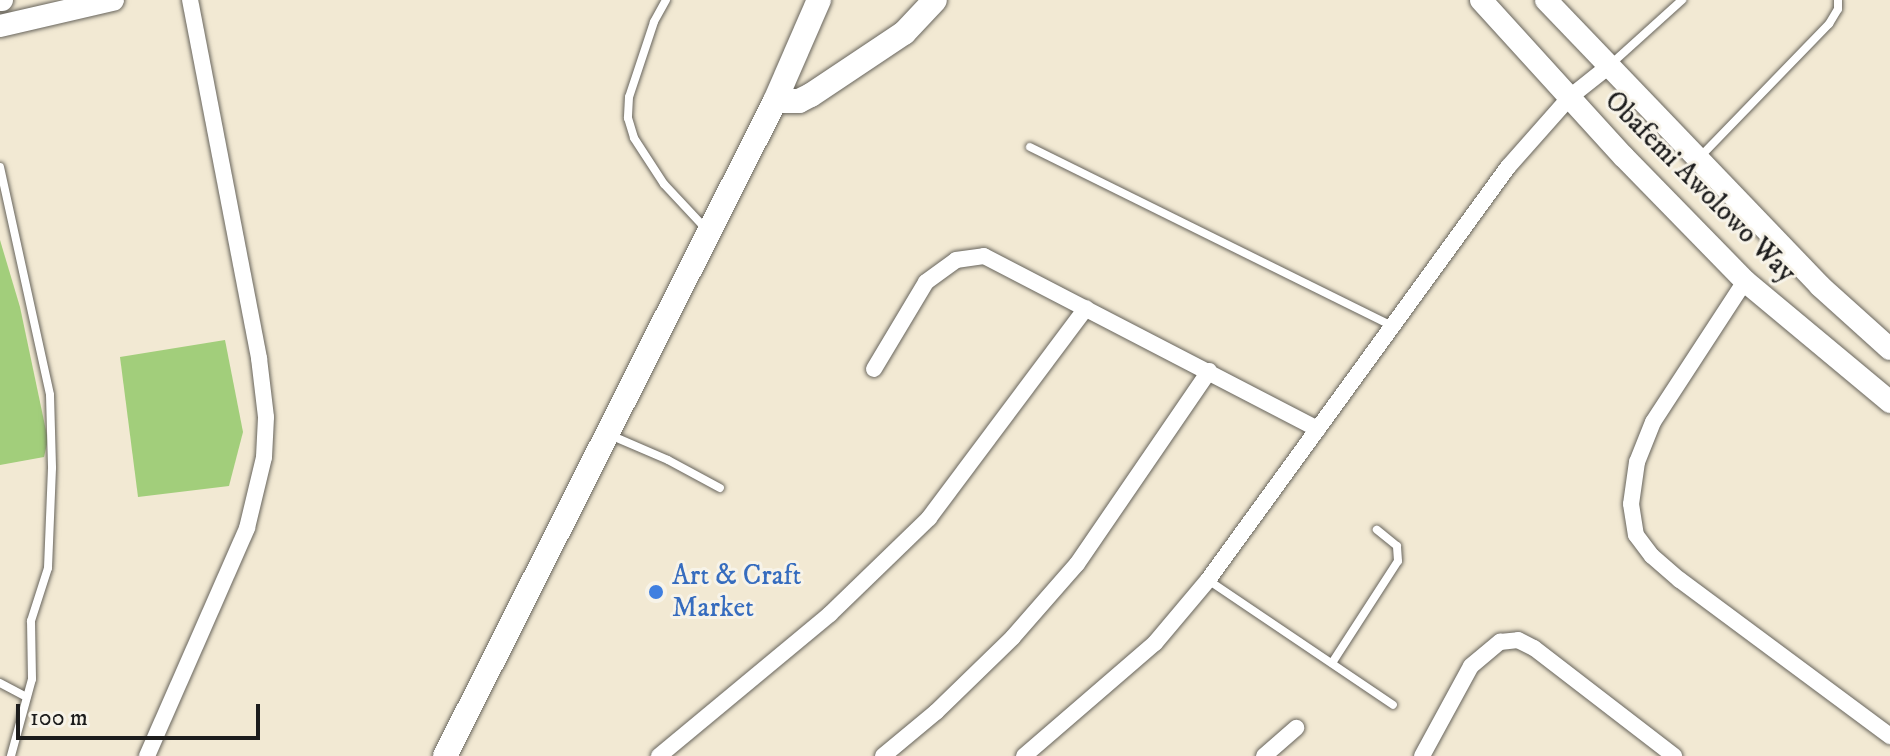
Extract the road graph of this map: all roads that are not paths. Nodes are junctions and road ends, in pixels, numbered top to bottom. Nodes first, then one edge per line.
1 (113, 0) edge
2 (190, 0) edge
3 (666, 0) edge
4 (819, 0) edge
5 (935, 0) edge
6 (1481, 0) edge
7 (1546, 0) edge
8 (1682, 0) edge
9 (1838, 0) edge
10 (0, 26) edge
11 (1609, 66) junction
12 (1570, 97) junction
13 (775, 101) junction
14 (1030, 147) dead end
15 (1699, 159) junction
16 (0, 167) edge
17 (2, 182) edge
18 (709, 233) junction
19 (1745, 281) junction
20 (1086, 308) junction
21 (1393, 326) junction
22 (1890, 349) edge
23 (874, 369) dead end
24 (1209, 371) junction
25 (1890, 402) edge
26 (1318, 429) junction
27 (609, 434) junction
28 (720, 488) dead end
29 (1377, 530) dead end
30 (1208, 580) junction
31 (1332, 663) junction
32 (0, 683) edge
33 (26, 697) junction
34 (1393, 705) dead end
35 (1296, 728) dead end
36 (1890, 736) edge
37 (1036, 752) edge
38 (11, 756) edge
39 (147, 756) edge
40 (445, 756) edge
41 (659, 756) edge
42 (883, 756) edge
43 (1264, 756) edge
44 (1422, 756) edge
45 (1674, 756) edge

1 - 10 main road
2 - 39 street
3 - 18 lane
4 - 13 main road
5 - 13 main road
6 - 12 main road, Obafemi Awolowo Way
7 - 11 main road, Obafemi Awolowo Way
8 - 11 lane
9 - 15 lane
11 - 12 street
11 - 15 main road, Obafemi Awolowo Way
12 - 19 main road, Obafemi Awolowo Way
12 - 21 street
13 - 18 main road
14 - 21 lane
15 - 22 main road, Obafemi Awolowo Way
16 - 17 lane
17 - 33 lane
18 - 27 main road
19 - 25 main road, Obafemi Awolowo Way
19 - 36 street
20 - 23 street
20 - 24 street
20 - 41 street
21 - 26 street
24 - 26 street
24 - 42 street
26 - 30 street
27 - 28 lane
27 - 40 main road
29 - 31 lane
30 - 31 lane
30 - 37 street
31 - 34 lane
32 - 33 lane
33 - 38 lane
35 - 43 street
44 - 45 street

